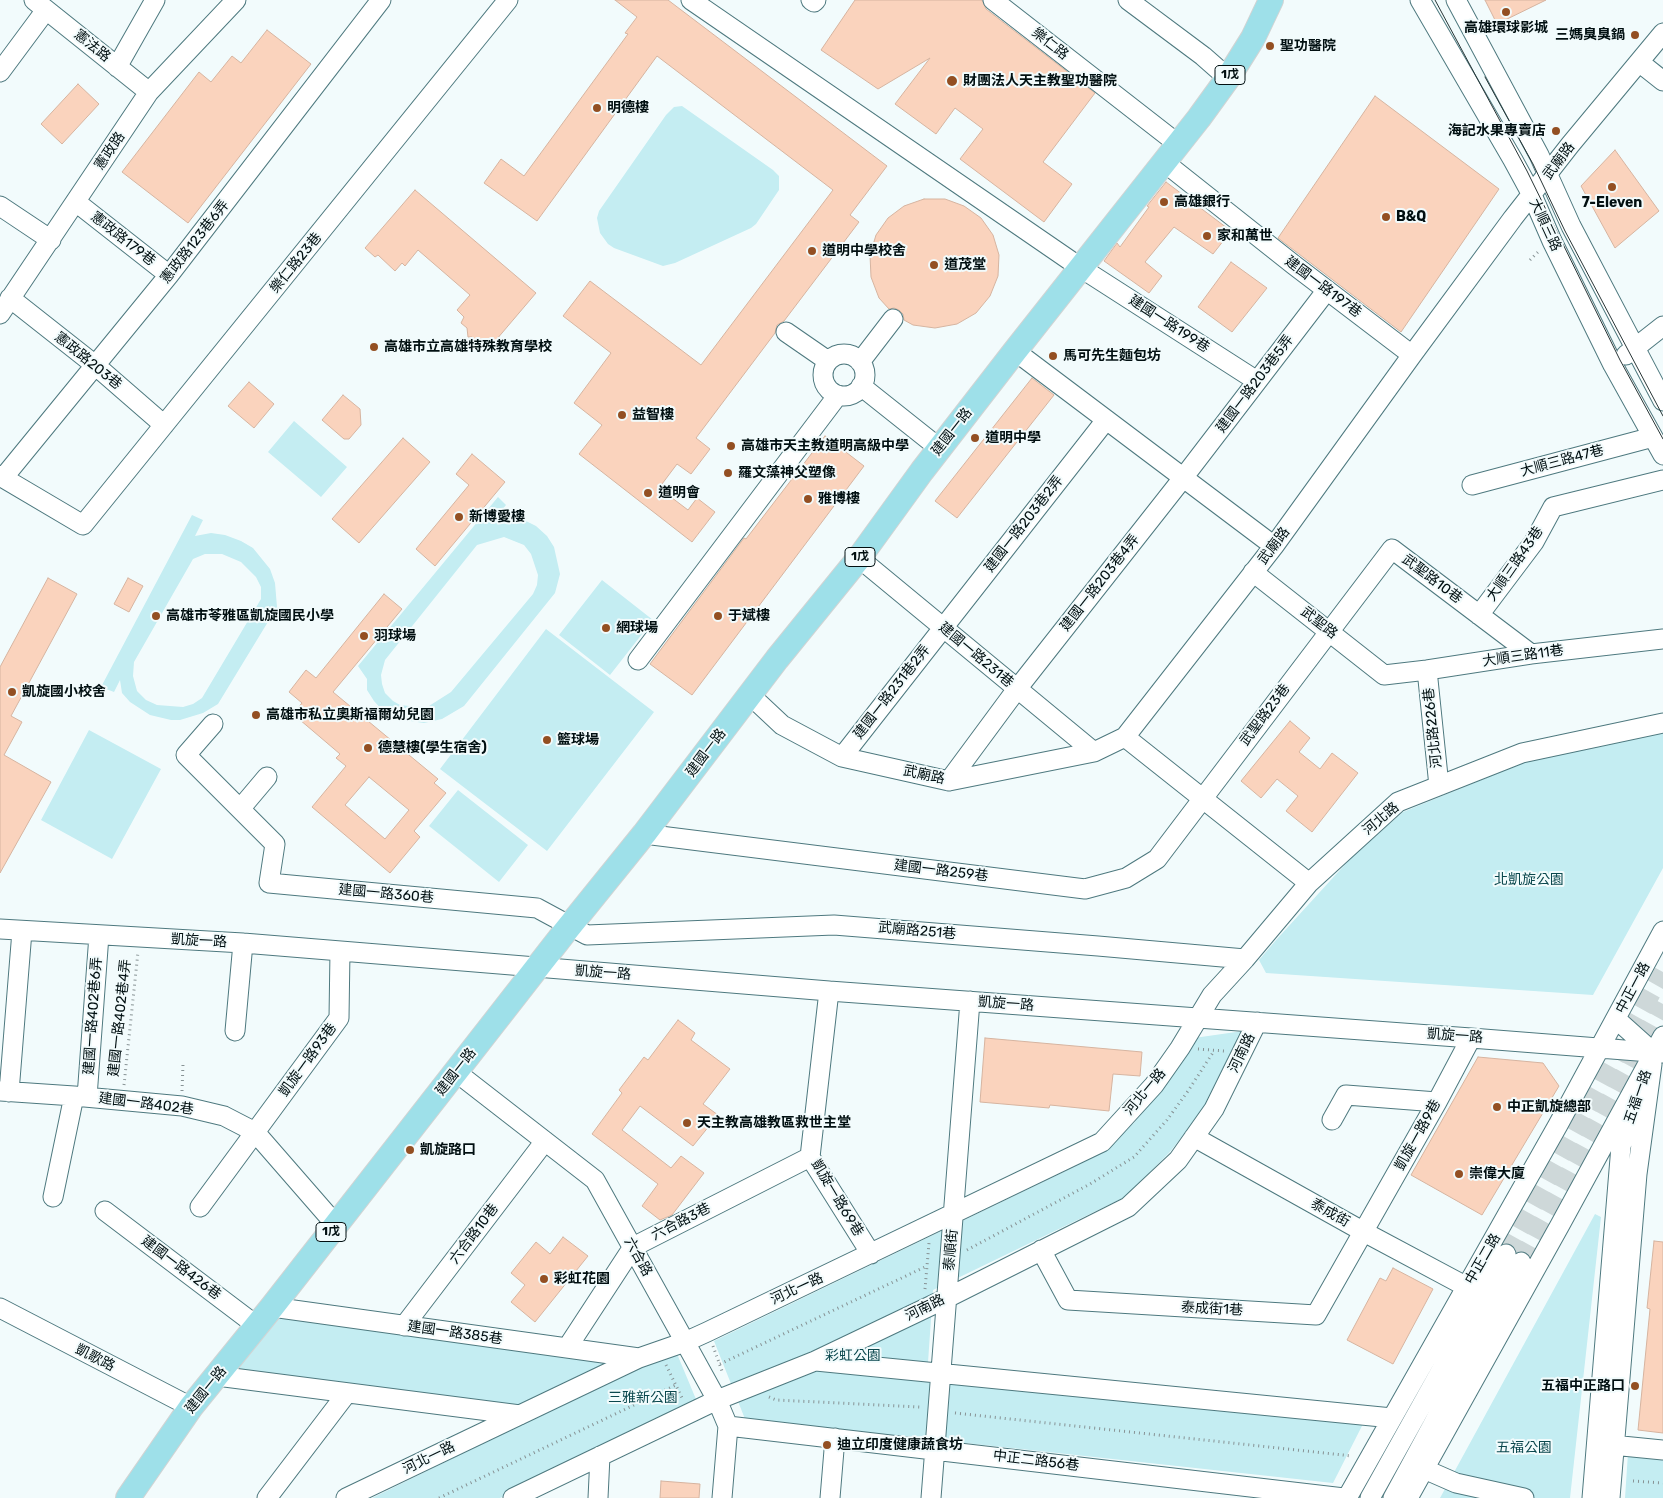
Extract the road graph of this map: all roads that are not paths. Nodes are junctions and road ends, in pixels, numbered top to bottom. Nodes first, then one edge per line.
1 (155, 0) edge
2 (236, 0) edge
3 (381, 0) edge
4 (508, 0) edge
5 (690, 0) edge
6 (811, 0) edge
7 (816, 0) edge
8 (993, 0) edge
9 (1128, 0) edge
10 (1272, 0) edge
11 (1420, 0) edge
12 (1456, 0) edge
13 (40, 5) edge
14 (1663, 33) edge
15 (1639, 62) junction
16 (117, 67) junction
17 (0, 72) edge
18 (1228, 78) junction
19 (1663, 81) edge
20 (149, 92) junction
21 (1178, 144) junction
22 (1164, 162) junction
23 (1548, 176) junction
24 (1532, 196) junction
25 (76, 202) junction
26 (0, 206) edge
27 (51, 240) junction
28 (1081, 268) junction
29 (170, 276) junction
30 (1327, 290) junction
31 (10, 298) junction
32 (0, 314) edge
33 (893, 319) dead end
34 (1663, 326) edge
35 (786, 332) dead end
36 (1635, 348) junction
37 (1015, 351) junction
38 (1412, 355) junction
39 (828, 361) junction
40 (860, 362) junction
41 (95, 365) junction
42 (1613, 365) junction
43 (1257, 381) junction
44 (861, 386) junction
45 (838, 395) junction
46 (1663, 401) edge
47 (1106, 420) junction
48 (164, 425) junction
49 (1653, 438) junction
50 (940, 448) junction
51 (1663, 455) edge
52 (1, 477) edge
53 (1184, 478) junction
54 (1663, 480) edge
55 (1472, 485) dead end
56 (1274, 546) junction
57 (859, 558) junction
58 (1254, 572) junction
59 (1479, 615) junction
60 (943, 628) junction
61 (1329, 631) junction
62 (1663, 639) edge
63 (1530, 654) junction
64 (638, 660) dead end
65 (1427, 670) junction
66 (1384, 675) joint
67 (1017, 689) junction
68 (750, 696) junction
69 (1663, 722) edge
70 (213, 724) dead end
71 (1125, 737) junction
72 (1094, 752) junction
73 (842, 756) junction
74 (267, 777) dead end
75 (949, 781) junction
76 (1439, 786) junction
77 (1202, 799) junction
78 (240, 809) junction
79 (644, 834) junction
80 (1309, 883) junction
81 (0, 929) edge
82 (579, 930) junction
83 (22, 931) junction
84 (1663, 931) edge
85 (99, 935) junction
86 (243, 943) junction
87 (340, 950) junction
88 (1245, 960) junction
89 (538, 968) junction
90 (829, 991) junction
91 (970, 1001) junction
92 (1202, 1018) junction
93 (1616, 1019) junction
94 (1256, 1022) junction
95 (235, 1032) dead end
96 (1663, 1036) edge
97 (1471, 1038) junction
98 (1601, 1048) junction
99 (1658, 1053) edge
100 (456, 1072) junction
101 (5, 1091) edge
102 (80, 1096) junction
103 (1437, 1102) junction
104 (1332, 1120) dead end
105 (255, 1132) junction
106 (1194, 1137) junction
107 (545, 1141) junction
108 (810, 1157) junction
109 (54, 1197) dead end
110 (200, 1207) dead end
111 (105, 1211) dead end
112 (954, 1213) junction
113 (336, 1225) junction
114 (1364, 1232) junction
115 (633, 1246) junction
116 (1041, 1250) junction
117 (871, 1254) junction
118 (1467, 1287) junction
119 (946, 1298) junction
120 (0, 1308) edge
121 (264, 1316) junction
122 (404, 1326) junction
123 (686, 1342) junction
124 (567, 1348) junction
125 (639, 1358) junction
126 (815, 1361) junction
127 (941, 1373) junction
128 (217, 1376) junction
129 (347, 1393) junction
130 (724, 1397) junction
131 (192, 1407) junction
132 (520, 1415) junction
133 (1392, 1418) junction
134 (728, 1426) junction
135 (834, 1438) junction
136 (1606, 1444) junction
137 (935, 1449) junction
138 (1663, 1450) edge
139 (600, 1456) junction
140 (1424, 1469) junction
141 (128, 1498) edge
142 (267, 1498) edge
143 (346, 1498) edge
144 (513, 1498) edge
145 (598, 1498) edge
146 (722, 1498) edge
147 (830, 1498) edge
148 (931, 1498) edge
149 (1345, 1498) edge
150 (1370, 1498) edge
151 (1393, 1498) edge
152 (1408, 1498) edge
153 (1524, 1498) edge
154 (1592, 1498) edge
155 (1610, 1498) edge

1 - 16 street
2 - 20 street, 憲政路
3 - 29 street, 憲政路123巷6弄
4 - 48 street, 樂仁路23巷
5 - 28 street, 建國一路199巷
6 - 7 street
8 - 21 street, 樂仁路
9 - 18 street
10 - 18 main road, 建國一路 / 1戊
11 - 24 street, 大順三路
12 - 23 street, 大順三路
13 - 16 street, 憲法路
13 - 17 street
14 - 15 street, 武廟路
15 - 19 street
15 - 23 street, 武廟路
16 - 20 street, 憲法路
18 - 21 main road, 建國一路 / 1戊
20 - 25 street, 憲政路
21 - 22 main road, 建國一路 / 1戊
22 - 28 main road, 建國一路 / 1戊
22 - 30 street, 建國一路197巷
23 - 24 street, 武廟路
23 - 36 street, 大順三路
24 - 38 street, 武廟路
24 - 42 street, 大順三路
25 - 27 street, 憲政路
25 - 29 street, 憲政路179巷
26 - 27 street
27 - 31 street, 憲政路
28 - 37 main road, 建國一路 / 1戊
28 - 43 street, 建國一路199巷
29 - 41 street, 憲政路123巷6弄
30 - 38 street, 建國一路197巷
30 - 43 street, 建國一路203巷5弄
31 - 32 street, 憲政路
31 - 41 street, 憲政路203巷
33 - 40 street
34 - 36 street
35 - 39 street
36 - 42 street
36 - 46 street, 大順三路
37 - 47 street
37 - 50 main road, 建國一路 / 1戊
38 - 56 street, 武廟路
39 - 40 street
39 - 45 street
40 - 44 street
41 - 48 street, 憲政路203巷
41 - 52 street, 憲政路123巷6弄
42 - 49 street, 大順三路
43 - 53 street, 建國一路203巷5弄
44 - 45 street
44 - 50 street
45 - 64 street
47 - 53 street
47 - 60 street, 建國一路203巷2弄
48 - 52 street, 樂仁路23巷
49 - 51 street, 大順三路
49 - 55 street, 大順三路47巷
50 - 57 main road, 建國一路 / 1戊
53 - 56 street
53 - 67 street, 建國一路203巷4弄
54 - 59 street, 大順三路43巷
56 - 58 street, 武廟路
57 - 60 street, 建國一路231巷
57 - 68 main road, 建國一路 / 1戊
58 - 61 street, 武聖路
58 - 71 street, 武廟路
59 - 61 street, 武聖路10巷
59 - 63 street, 武聖路10巷
60 - 67 street, 建國一路231巷
60 - 73 street, 建國一路231巷2弄
61 - 66 street, 武聖路
61 - 77 street, 武聖路23巷
62 - 63 street, 大順三路11巷
63 - 65 street, 大順三路11巷
65 - 66 street, 大順三路11巷
65 - 76 street, 河北路226巷
67 - 72 street, 建國一路231巷
67 - 75 street, 建國一路203巷4弄
68 - 73 street, 武廟路
68 - 79 main road, 建國一路 / 1戊
69 - 76 street, 河北路
70 - 78 street, 建國一路360巷
71 - 72 street, 武廟路
71 - 77 street
72 - 75 street, 武廟路
73 - 75 street, 武廟路
74 - 78 street
76 - 80 street, 河北路
77 - 79 street, 建國一路259巷
77 - 80 street
78 - 82 street, 建國一路360巷
79 - 82 main road, 建國一路 / 1戊
80 - 88 street, 河北路
81 - 83 street, 凱旋一路
82 - 88 street, 武廟路251巷
82 - 89 main road, 建國一路 / 1戊
83 - 85 street, 凱旋一路
83 - 101 street
84 - 93 street, 中正一路
85 - 86 street, 凱旋一路
85 - 102 street, 建國一路402巷6弄
86 - 87 street, 凱旋一路
86 - 95 street
87 - 89 street, 凱旋一路
87 - 105 street, 凱旋一路93巷
88 - 92 street, 河北路
89 - 90 street, 凱旋一路
89 - 100 main road, 建國一路 / 1戊
90 - 91 street, 凱旋一路
90 - 108 street, 凱旋一路69巷
91 - 92 street, 凱旋一路
91 - 112 street, 泰順街
92 - 94 street, 凱旋一路
92 - 112 street, 河北一路
93 - 98 street, 中正二路
93 - 99 street
94 - 97 street, 凱旋一路
94 - 106 street, 河南路
96 - 99 street
97 - 98 street, 凱旋一路
97 - 103 street, 凱旋一路9巷
98 - 99 street, 凱旋一路
98 - 118 street, 中正二路
99 - 136 street, 五福一路
99 - 140 street
100 - 107 street, 六合路
100 - 113 main road, 建國一路 / 1戊
101 - 102 street, 建國一路402巷
102 - 105 street, 建國一路402巷
102 - 109 street, 建國一路402巷6弄
103 - 104 street
103 - 114 street, 凱旋一路9巷
105 - 110 street, 凱旋一路93巷
105 - 113 street, 建國一路402巷
106 - 114 street, 泰成街
106 - 116 street, 河南路
107 - 115 street, 六合路
107 - 122 street, 六合路10巷
108 - 115 street, 六合路3巷
108 - 117 street, 凱旋一路69巷
111 - 121 street, 建國一路426巷
112 - 117 street, 河北一路
112 - 119 street, 泰順街
113 - 121 main road, 建國一路 / 1戊
114 - 116 street, 泰成街1巷
114 - 118 street, 泰成街
115 - 123 street, 六合路
115 - 124 street
116 - 119 street, 河南路
117 - 123 street, 河北一路
118 - 133 street, 中正二路
119 - 126 street, 河南路
119 - 127 street, 泰順街
120 - 131 street, 凱歌路
121 - 122 street, 建國一路385巷
121 - 128 main road, 建國一路 / 1戊
122 - 124 street, 建國一路385巷
123 - 125 street, 河北一路
123 - 130 street, 六合路
124 - 125 street, 建國一路385巷
125 - 132 street, 河北一路
126 - 127 street
126 - 130 street, 河南路
127 - 133 street
127 - 137 street, 泰順街
128 - 129 street
128 - 131 main road, 建國一路 / 1戊
129 - 132 street
129 - 142 street
130 - 134 street, 六合路
130 - 139 street, 河南路
131 - 141 main road, 建國一路 / 1戊
132 - 143 street, 河北一路
133 - 149 street, 中正二路
134 - 135 street, 中正二路56巷
134 - 146 street, 六合路
135 - 137 street, 中正二路56巷
135 - 147 street
136 - 138 street
136 - 154 street, 五福一路
136 - 155 street, 五福一路
137 - 148 street, 泰順街
137 - 149 street, 中正二路56巷
139 - 144 street, 河南路
139 - 145 street
140 - 152 street
140 - 153 street
150 - 151 street, 中正二路

